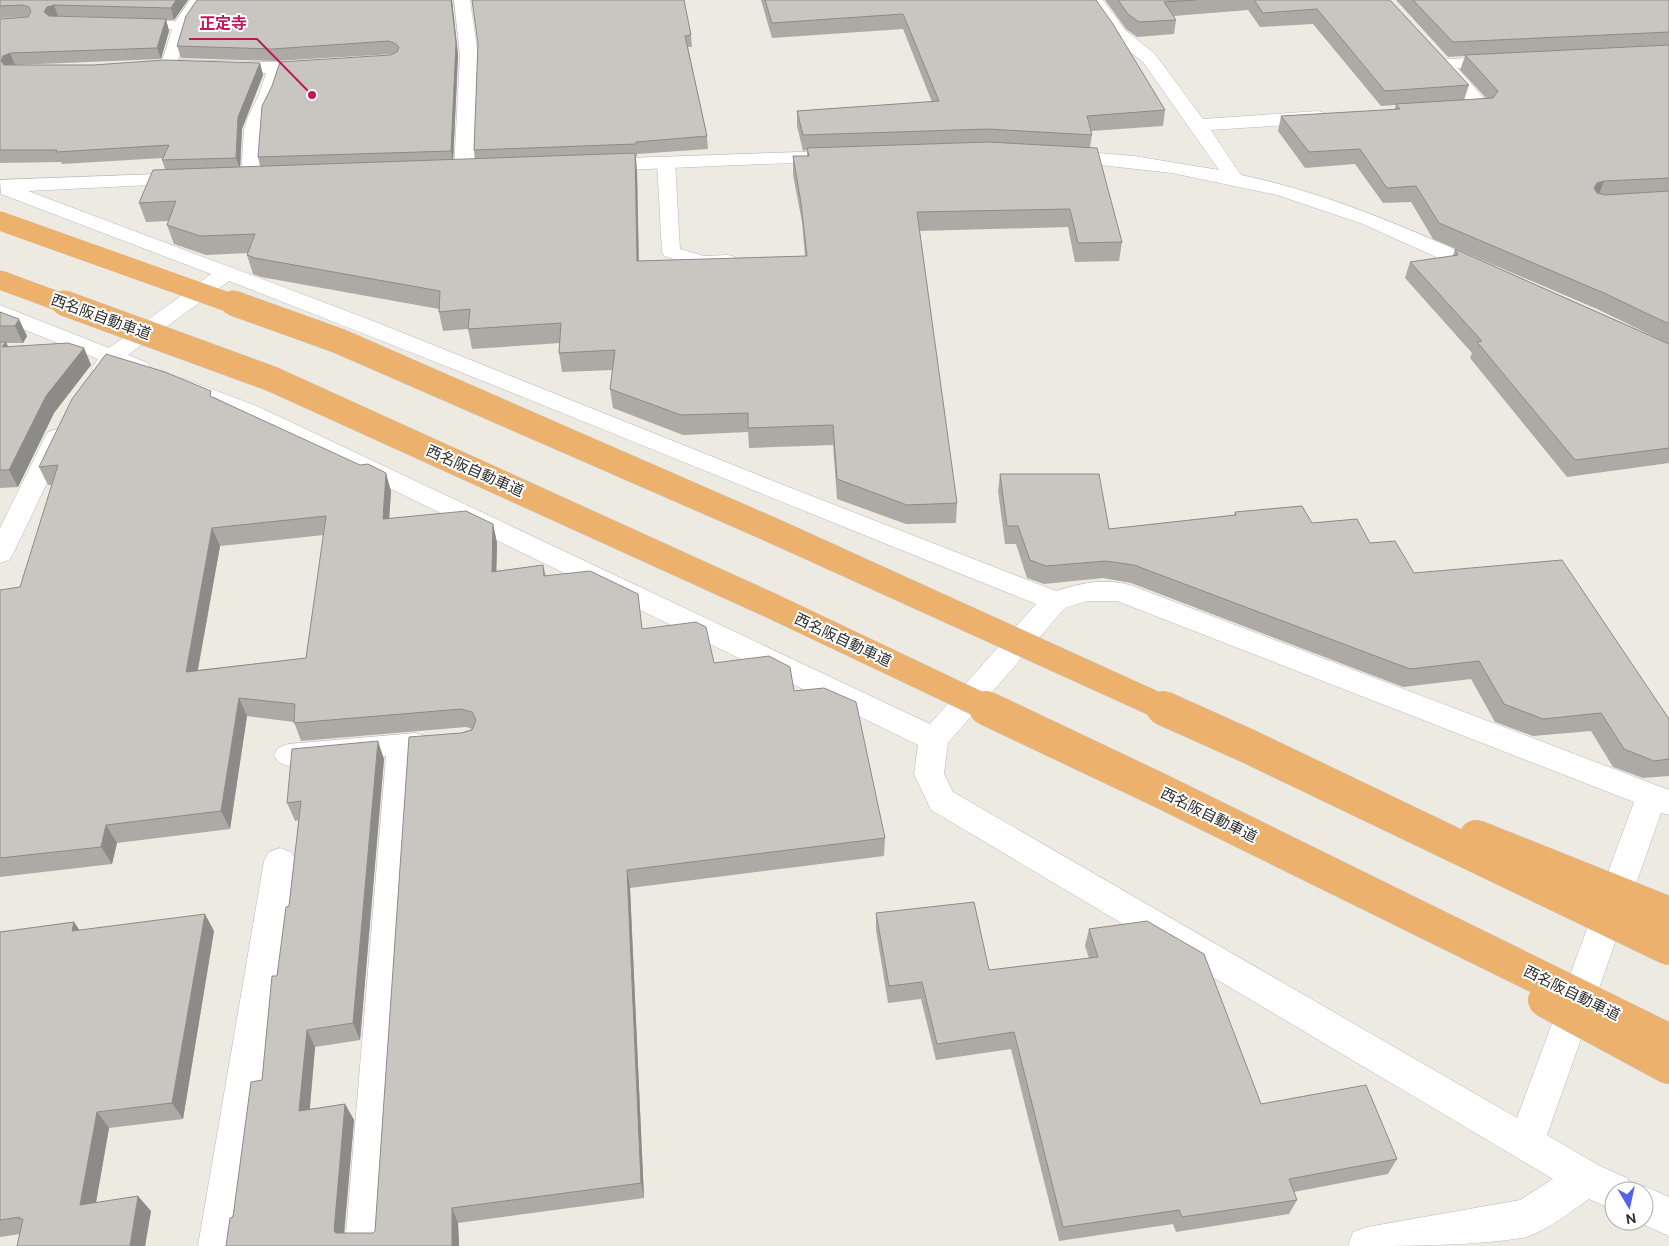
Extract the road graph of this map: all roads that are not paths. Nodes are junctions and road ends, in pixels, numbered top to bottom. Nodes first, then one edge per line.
1 (198, 0) edge
2 (462, 0) edge
3 (1095, 0) edge
4 (124, 24) edge
5 (181, 25) junction
6 (1431, 50) edge
7 (1512, 61) edge
8 (1444, 64) junction
9 (169, 65) junction
10 (324, 65) edge
11 (151, 66) edge
12 (275, 68) junction
13 (1443, 109) edge
14 (1335, 116) edge
15 (1198, 125) junction
16 (1045, 155) edge
17 (851, 157) edge
18 (666, 162) junction
19 (579, 165) edge
20 (464, 169) edge
21 (250, 177) edge
22 (202, 179) edge
23 (1235, 180) junction
24 (0, 186) edge
25 (0, 221) edge
26 (750, 260) edge
27 (226, 274) junction
28 (0, 280) edge
29 (1507, 281) edge
30 (0, 312) edge
31 (46, 350) edge
32 (102, 353) junction
33 (90, 385) edge
34 (68, 414) edge
35 (0, 554) edge
36 (1055, 601) junction
37 (934, 739) junction
38 (438, 742) edge
39 (400, 745) junction
40 (1250, 747) junction
41 (288, 755) dead end
42 (1159, 790) junction
43 (1660, 800) edge
44 (280, 861) dead end
45 (1669, 914) edge
46 (1669, 948) edge
47 (1669, 1041) edge
48 (1669, 1067) edge
49 (1526, 1143) junction
50 (1601, 1185) edge
51 (1654, 1210) edge
52 (1669, 1217) edge
53 (217, 1246) edge
54 (363, 1246) edge
55 (1367, 1246) edge

1 - 5 street
2 - 20 street
3 - 15 street
4 - 5 lane
5 - 9 lane
6 - 8 street
7 - 8 lane
8 - 13 street
9 - 11 lane
9 - 12 lane
10 - 12 lane
12 - 21 lane
14 - 15 street
15 - 23 street
16 - 23 street
17 - 18 street
18 - 19 street
18 - 26 lane
22 - 24 street
23 - 29 street
24 - 27 street
25 - 40 highway, bridge
27 - 32 street
27 - 36 street
28 - 42 highway, 西名阪自動車道, bridge
30 - 32 street
31 - 32 lane
32 - 33 street
32 - 37 street
34 - 35 street
36 - 37 street
36 - 43 street
37 - 49 street
38 - 39 lane
39 - 41 lane
39 - 54 lane
40 - 45 highway, bridge
40 - 46 highway, bridge
42 - 47 highway, 西名阪自動車道, bridge
42 - 48 highway, bridge
43 - 49 street
44 - 53 street
49 - 50 street
50 - 55 street
51 - 52 street

